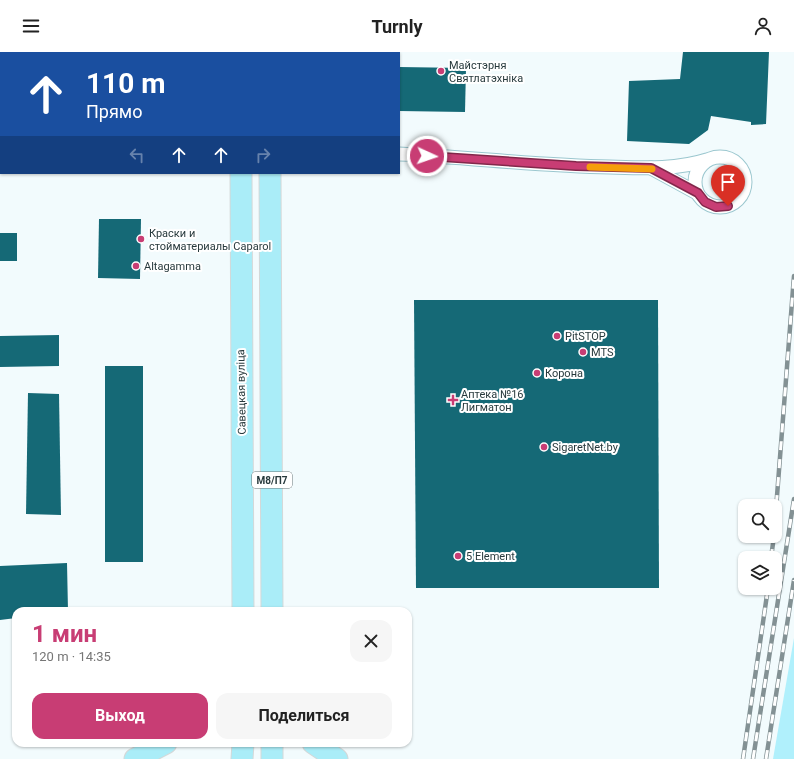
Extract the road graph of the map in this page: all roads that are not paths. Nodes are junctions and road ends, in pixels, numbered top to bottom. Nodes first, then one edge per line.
1 (400, 154) edge
2 (707, 160) junction
3 (651, 168) junction
4 (241, 174) edge
5 (270, 174) edge
6 (698, 193) junction
7 (243, 607) edge
8 (272, 607) edge
9 (158, 747) edge
10 (243, 747) edge
11 (272, 747) edge
12 (319, 747) edge
13 (135, 759) edge
14 (242, 759) edge
15 (272, 759) edge
16 (337, 759) edge

1 - 3 street
2 - 3 street
2 - 6 street
2 - 6 street
3 - 6 street
4 - 7 main road, Савецкая вуліца / М8/П7
5 - 8 main road, М8/П7
9 - 13 main road
10 - 14 main road
11 - 15 main road
12 - 16 main road

